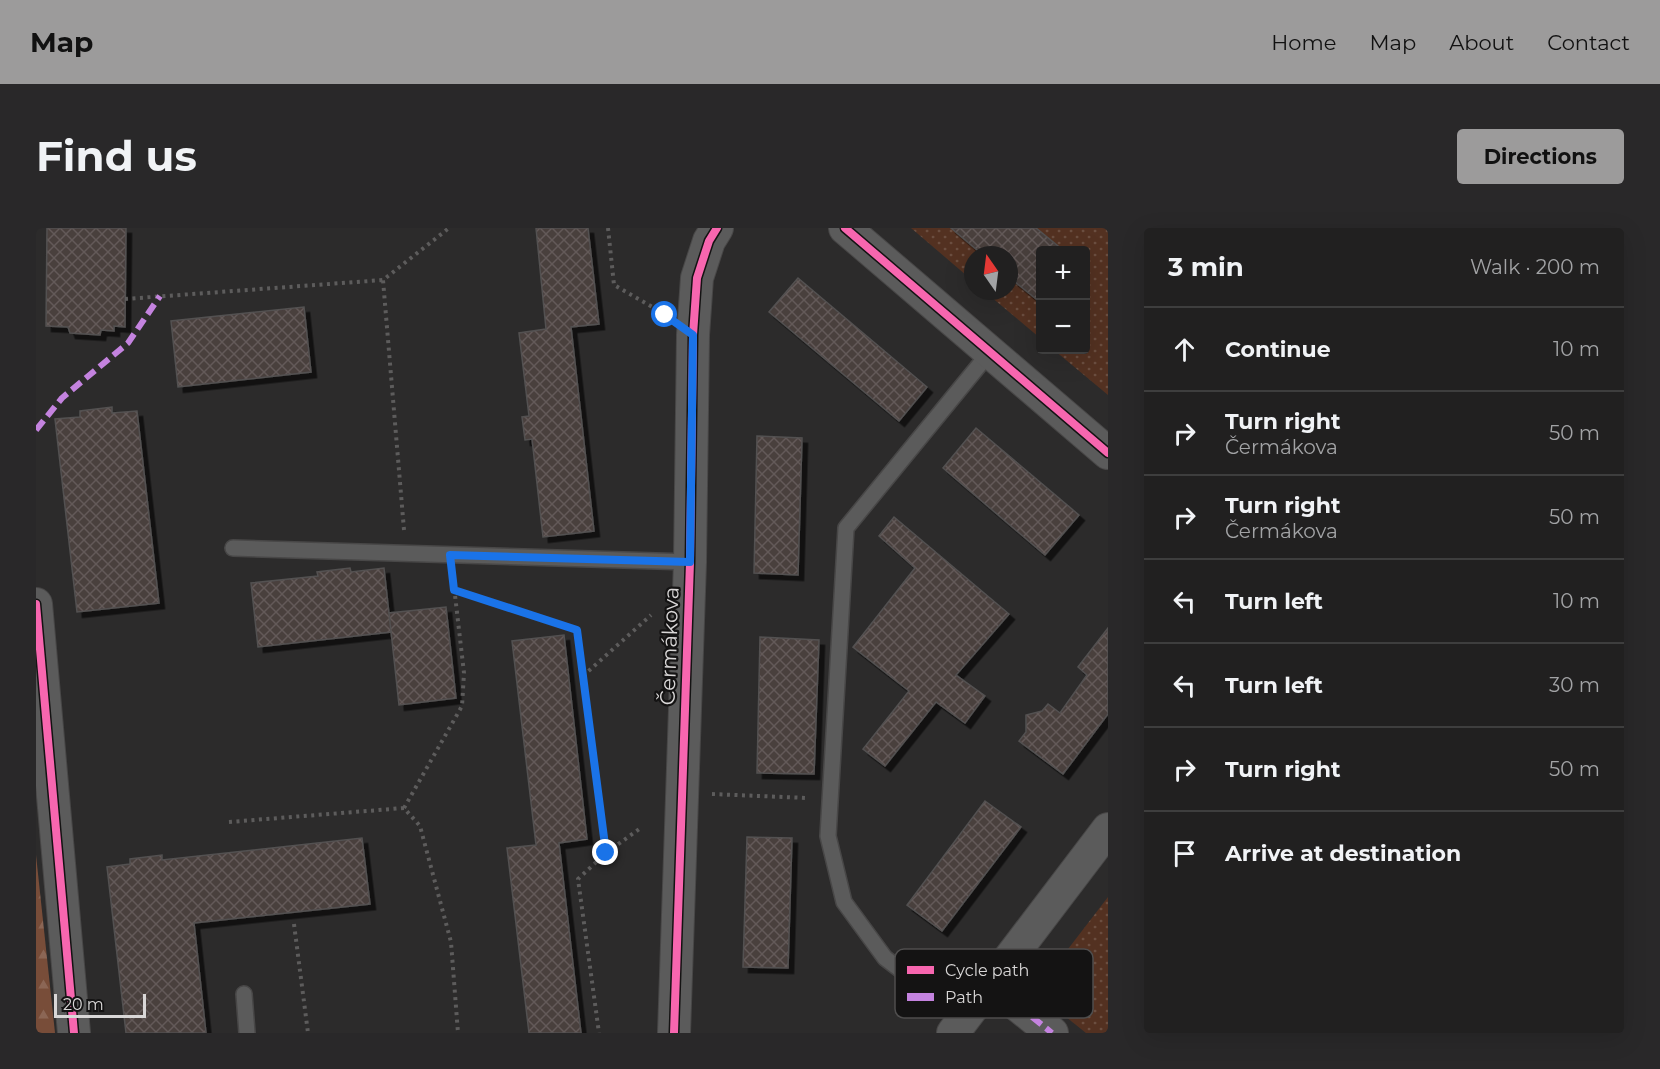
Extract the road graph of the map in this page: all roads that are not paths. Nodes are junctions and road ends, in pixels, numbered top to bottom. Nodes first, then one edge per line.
1 (717, 228) edge
2 (858, 232) edge
3 (990, 352) junction
4 (1108, 453) edge
5 (233, 548) dead end
6 (690, 562) junction
7 (36, 604) edge
8 (1108, 829) edge
9 (1016, 949) edge
10 (895, 967) edge
11 (244, 994) dead end
12 (1033, 1018) edge
13 (74, 1033) edge
14 (247, 1033) edge
15 (674, 1033) edge
16 (1052, 1033) edge

1 - 6 street, Čermákova
2 - 3 street
3 - 4 street
3 - 10 lane
5 - 6 lane, Čermákova
6 - 15 street, Čermákova
7 - 13 street
8 - 9 street
11 - 14 lane
12 - 16 street

